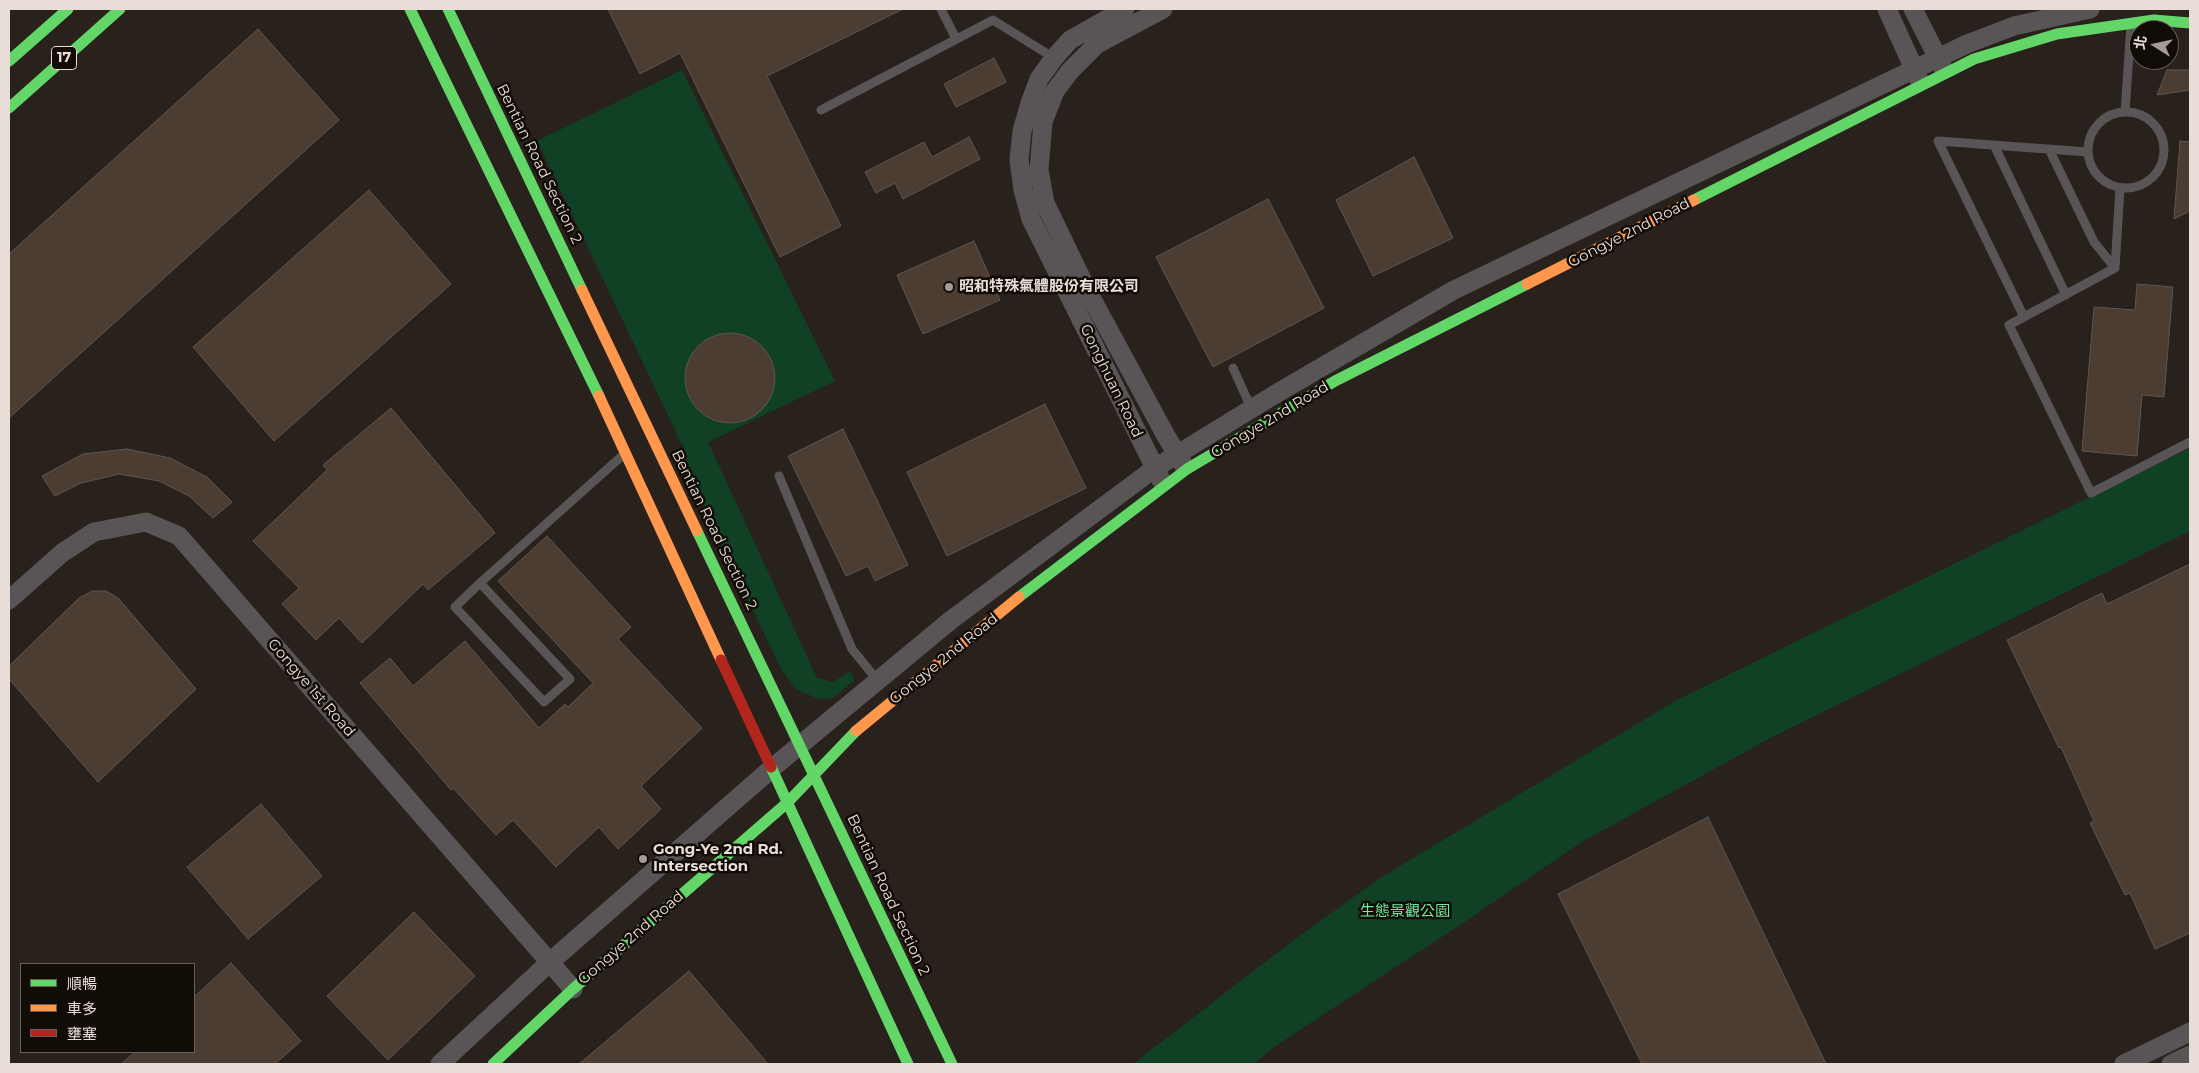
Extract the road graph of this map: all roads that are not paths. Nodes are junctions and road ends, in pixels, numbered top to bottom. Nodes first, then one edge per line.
1 (68, 9) edge
2 (120, 9) edge
3 (410, 9) edge
4 (448, 9) edge
5 (940, 9) edge
6 (1125, 9) edge
7 (1163, 9) edge
8 (1886, 9) edge
9 (1913, 9) edge
10 (2090, 9) edge
11 (2132, 19) junction
12 (2190, 23) edge
13 (956, 39) junction
14 (1054, 58) junction
15 (9, 61) edge
16 (1942, 66) junction
17 (1070, 71) junction
18 (1918, 78) junction
19 (9, 108) edge
20 (821, 110) dead end
21 (2125, 112) junction
22 (1808, 120) junction
23 (1815, 139) junction
24 (1994, 145) junction
25 (2050, 149) junction
26 (2088, 152) junction
27 (1712, 167) junction
28 (1722, 186) junction
29 (2120, 188) junction
30 (1629, 206) junction
31 (1639, 228) junction
32 (1504, 266) junction
33 (1076, 267) junction
34 (2115, 268) junction
35 (1058, 276) junction
36 (1514, 291) junction
37 (2066, 295) junction
38 (2024, 317) junction
39 (1233, 368) dead end
40 (1252, 409) junction
41 (1260, 426) junction
42 (2190, 442) edge
43 (625, 453) junction
44 (1182, 462) junction
45 (1155, 468) junction
46 (780, 476) dead end
47 (1164, 486) junction
48 (1019, 570) junction
49 (480, 583) junction
50 (1031, 588) junction
51 (9, 600) edge
52 (878, 680) junction
53 (800, 745) junction
54 (771, 769) junction
55 (814, 774) junction
56 (787, 803) junction
57 (550, 962) junction
58 (573, 989) junction
59 (2190, 1032) edge
60 (2190, 1055) edge
61 (2149, 1059) edge
62 (440, 1064) edge
63 (493, 1064) edge
64 (908, 1064) edge
65 (952, 1064) edge
66 (2124, 1064) edge
67 (2170, 1064) edge

1 - 15 street, 17
2 - 19 street, 17
3 - 43 street
4 - 53 street, Bentian Road Section 2
5 - 13 lane
6 - 14 street, Gonghuan Road
7 - 17 street, Gonghuan Road
8 - 18 street
9 - 16 street
10 - 16 street, Gongye 2nd Road
11 - 12 street, Gongye 2nd Road
11 - 16 street, Gongye 2nd Road
11 - 21 lane
13 - 14 lane
13 - 20 lane
14 - 17 street
14 - 35 street, Gonghuan Road
16 - 18 street, Gongye 2nd Road
17 - 33 street, Gonghuan Road
18 - 22 street, Gongye 2nd Road
18 - 23 street, Gongye 2nd Road
21 - 26 lane
21 - 29 lane
22 - 23 street
22 - 27 street, Gongye 2nd Road
23 - 28 street, Gongye 2nd Road
24 - 25 lane
24 - 37 lane
24 - 38 lane
25 - 26 lane
25 - 34 lane
26 - 29 lane
27 - 28 street
27 - 30 street, Gongye 2nd Road
28 - 31 street, Gongye 2nd Road
29 - 34 lane
30 - 31 street
30 - 32 street, Gongye 2nd Road
31 - 36 street, Gongye 2nd Road
32 - 36 street
32 - 40 street, Gongye 2nd Road
33 - 35 street
33 - 44 street, Gonghuan Road
34 - 37 lane
35 - 45 street, Gonghuan Road
36 - 41 street, Gongye 2nd Road
37 - 38 lane
38 - 42 lane
39 - 40 lane
40 - 41 lane
40 - 44 street, Gongye 2nd Road
41 - 44 street, Gongye 2nd Road
43 - 49 lane
43 - 54 street
44 - 45 street, Gongye 2nd Road
44 - 47 street, Gongye 2nd Road
45 - 47 street, Gonghuan Road
45 - 48 street, Gongye 2nd Road
46 - 52 lane
47 - 50 street, Gongye 2nd Road
48 - 50 street
48 - 52 street, Gongye 2nd Road
49 - 49 lane
50 - 55 street, Gongye 2nd Road
51 - 57 street, Gongye 1st Road
52 - 53 street, Gongye 2nd Road
53 - 54 street, Gongye 2nd Road
53 - 55 street, Bentian Road Section 2
54 - 56 street
54 - 57 street, Gongye 2nd Road
55 - 56 street, Gongye 2nd Road
55 - 65 street, Bentian Road Section 2
56 - 58 street, Gongye 2nd Road
56 - 64 street
57 - 58 street, Gongye 1st Road
57 - 62 street, Gongye 2nd Road
58 - 63 street, Gongye 2nd Road
59 - 61 street
60 - 67 street
61 - 66 street

